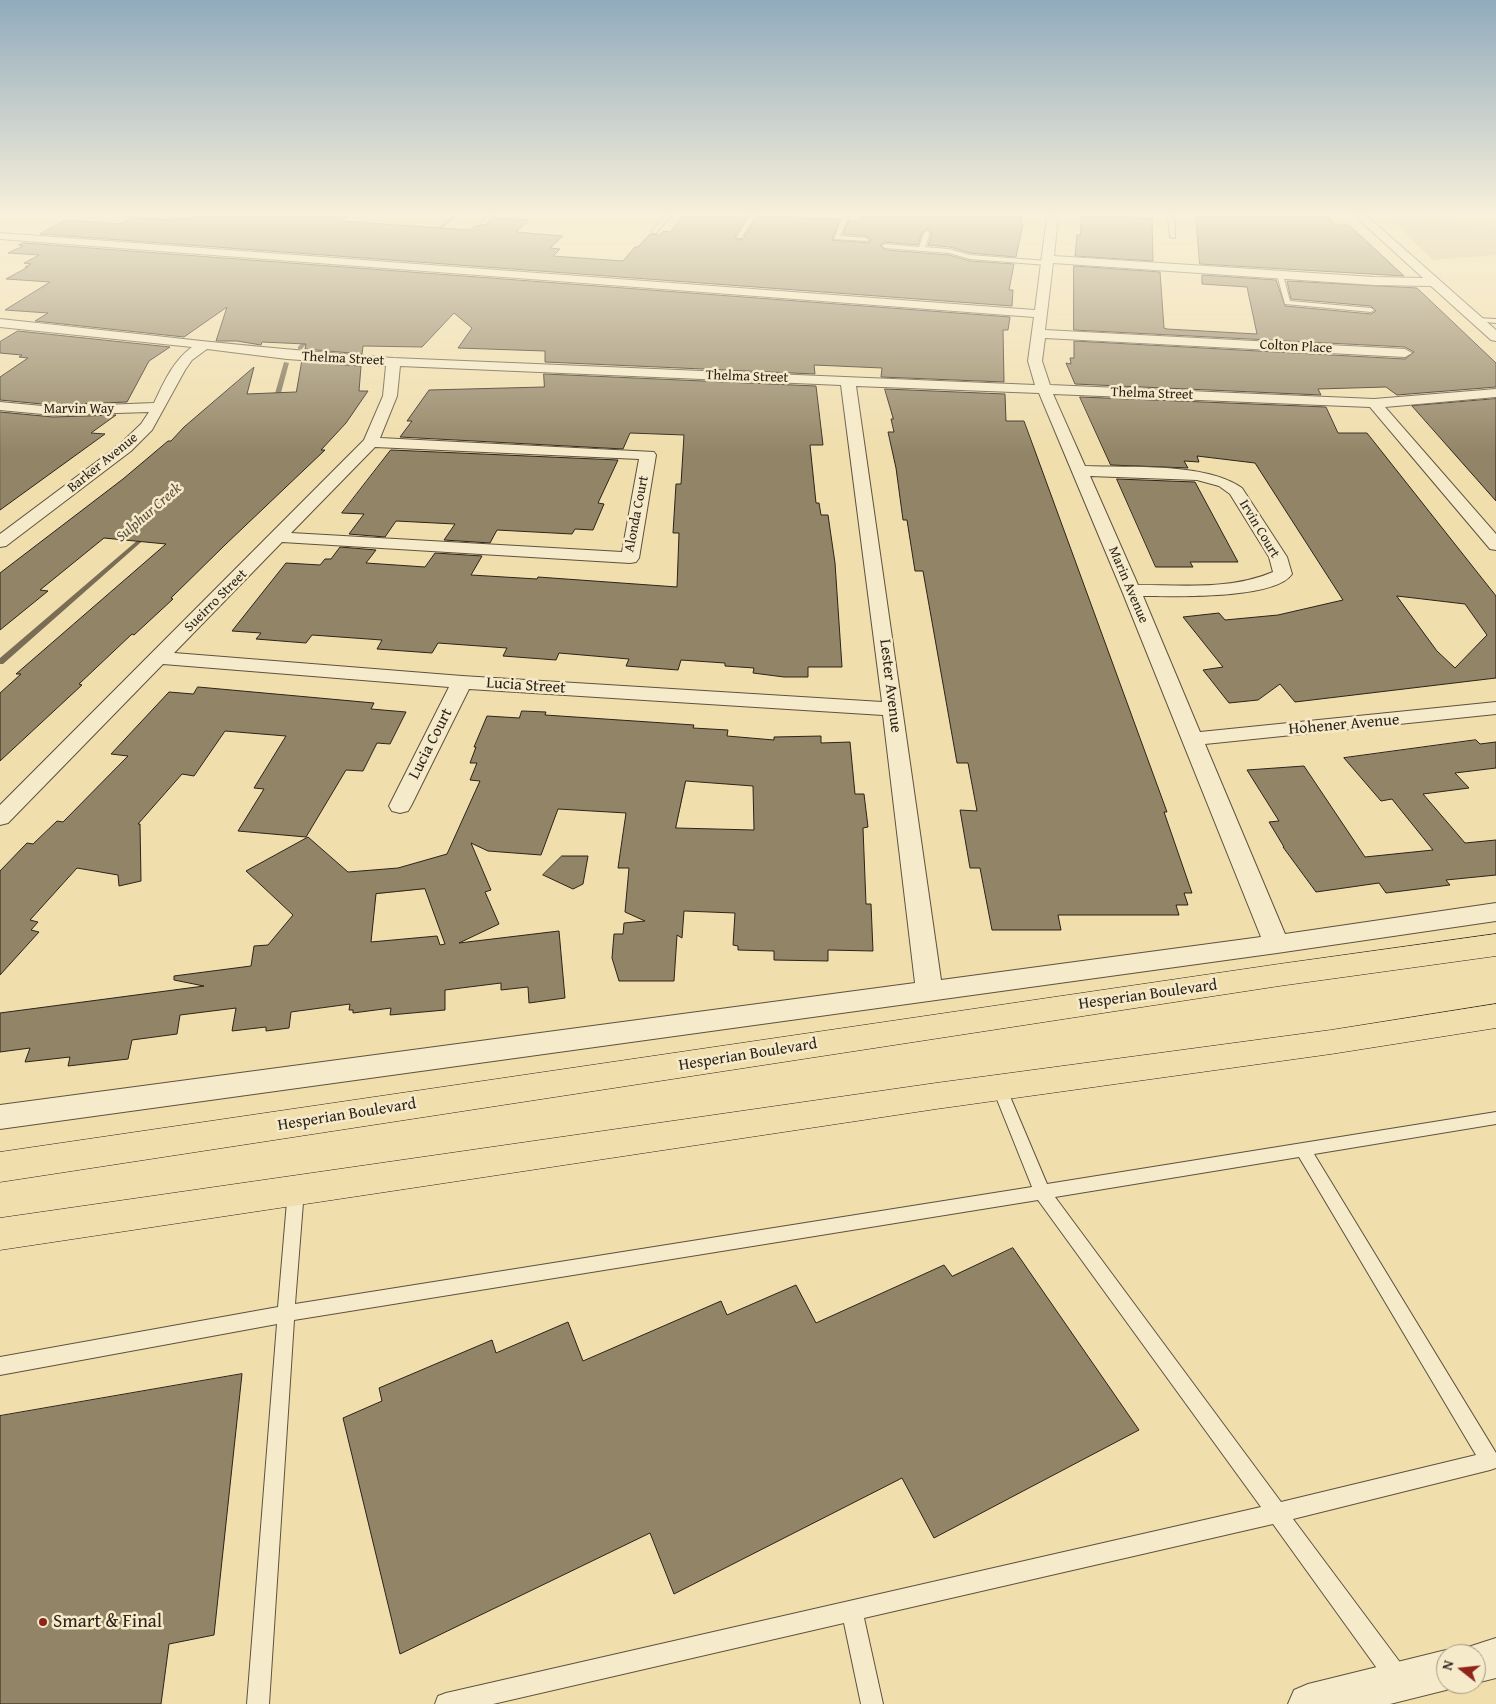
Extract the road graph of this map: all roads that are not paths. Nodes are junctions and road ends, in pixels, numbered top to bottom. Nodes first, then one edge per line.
1 (794, 296) edge
2 (1043, 296) edge
3 (1285, 296) edge
4 (1448, 296) edge
5 (1371, 310) dead end
6 (1041, 314) junction
7 (1476, 320) junction
8 (1496, 321) edge
9 (0, 323) edge
10 (1038, 334) junction
11 (1496, 338) edge
12 (205, 344) junction
13 (1405, 353) dead end
14 (393, 362) junction
15 (848, 381) junction
16 (1044, 389) junction
17 (1496, 393) edge
18 (1374, 404) junction
19 (0, 406) edge
20 (159, 407) junction
21 (371, 442) junction
22 (1078, 472) junction
23 (278, 537) junction
24 (0, 542) edge
25 (1496, 545) edge
26 (1131, 591) junction
27 (159, 658) junction
28 (462, 682) junction
29 (1496, 708) edge
30 (893, 709) junction
31 (1192, 739) junction
32 (400, 806) dead end
33 (0, 818) edge
34 (1496, 912) edge
35 (1276, 944) junction
36 (1496, 945) edge
37 (929, 991) junction
38 (1496, 1016) edge
39 (999, 1087) junction
40 (0, 1117) edge
41 (1496, 1118) edge
42 (1303, 1149) junction
43 (0, 1167) edge
44 (296, 1190) junction
45 (1042, 1192) junction
46 (0, 1234) edge
47 (286, 1314) junction
48 (0, 1366) edge
49 (1277, 1513) junction
50 (852, 1610) junction
51 (1436, 1673) edge
52 (1400, 1682) junction
53 (258, 1704) edge
54 (446, 1704) edge
55 (872, 1704) edge
56 (1308, 1704) edge

1 - 6 street
2 - 6 street, Marin Avenue
3 - 5 lane
4 - 7 street
6 - 10 street, Marin Avenue
7 - 8 lane
7 - 11 street
9 - 12 street, Thelma Street
10 - 13 street, Colton Place
10 - 16 street, Marin Avenue
12 - 14 street, Thelma Street
12 - 20 street, Barker Avenue
14 - 15 street, Thelma Street
14 - 21 street, Sueirro Street
15 - 16 street, Thelma Street
15 - 30 street, Lester Avenue
16 - 18 street, Thelma Street
16 - 22 street, Marin Avenue
17 - 18 street, Thelma Street
18 - 25 street
19 - 20 street, Marvin Way
20 - 24 street, Barker Avenue
21 - 23 street, Sueirro Street
21 - 23 street, Alonda Court
22 - 26 street, Marin Avenue
22 - 26 street, Irvin Court
23 - 27 street, Sueirro Street
26 - 31 street, Marin Avenue
27 - 28 street, Lucia Street
27 - 33 street, Sueirro Street
28 - 30 street, Lucia Street
28 - 32 street, Lucia Court
29 - 31 street, Hohener Avenue
30 - 37 street, Lester Avenue
31 - 35 street, Marin Avenue
34 - 35 street, Hesperian Boulevard
35 - 37 street, Hesperian Boulevard
36 - 43 main road, Hesperian Boulevard
37 - 40 street, Hesperian Boulevard
38 - 39 main road
39 - 44 main road
39 - 45 lane
41 - 42 lane
42 - 45 lane
42 - 49 lane
44 - 46 main road
44 - 47 lane
45 - 47 lane
45 - 49 lane
47 - 48 lane
47 - 53 lane
49 - 50 lane
49 - 52 lane
50 - 54 lane
50 - 55 lane
51 - 52 street
52 - 56 street

